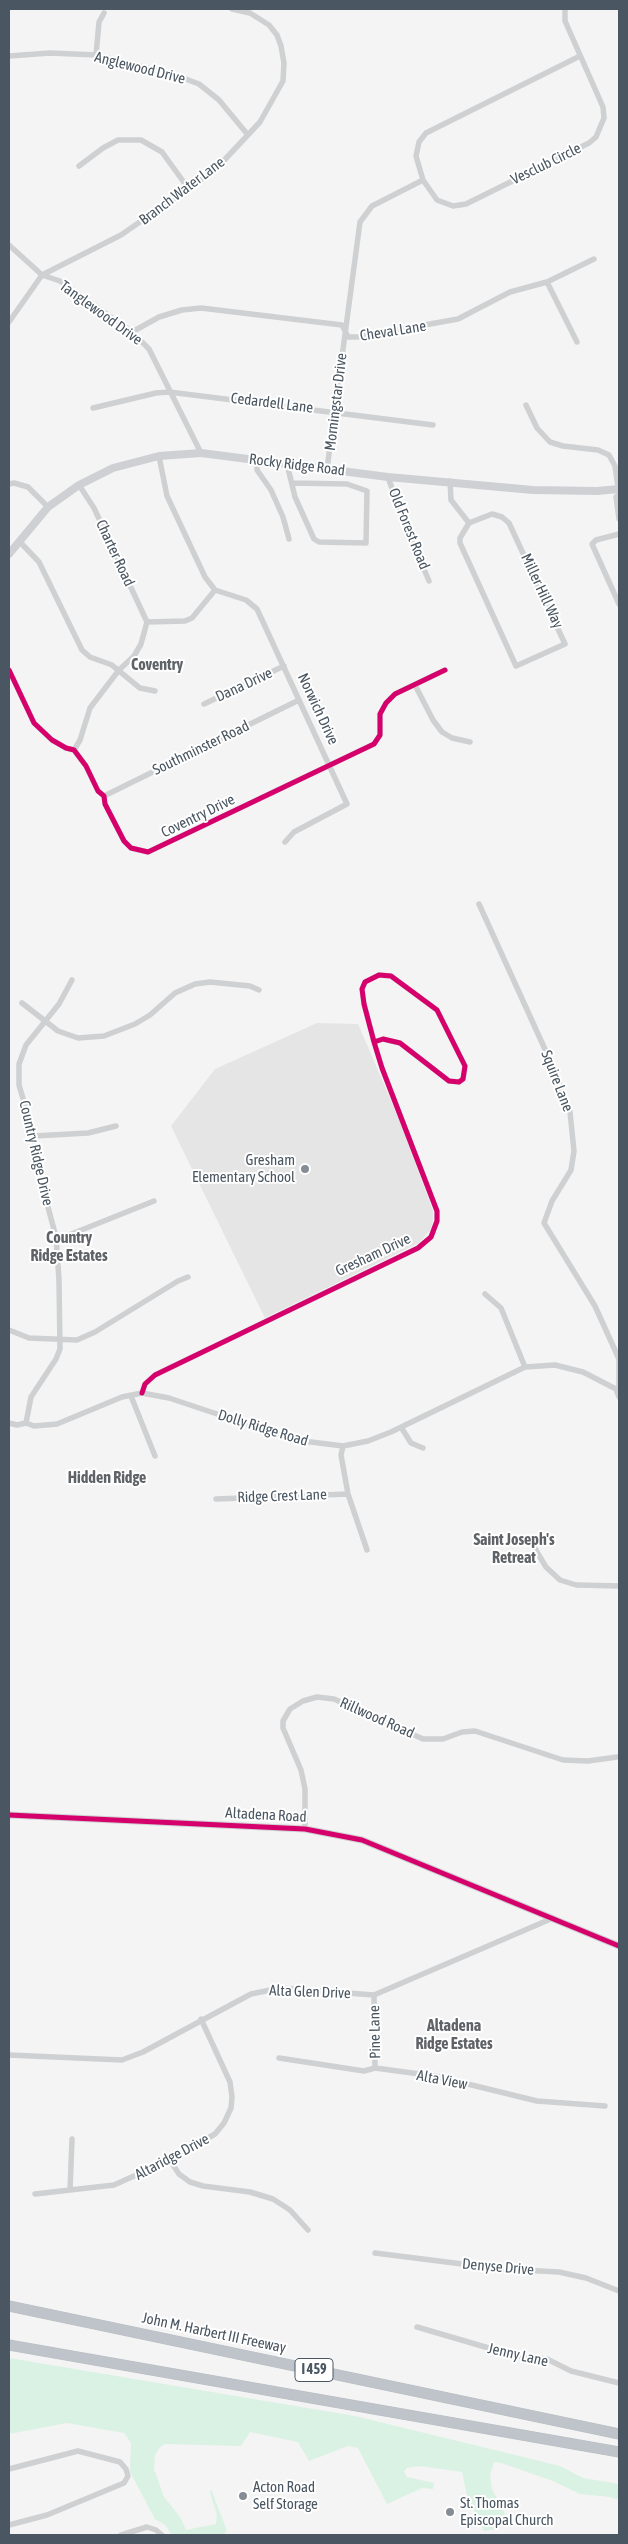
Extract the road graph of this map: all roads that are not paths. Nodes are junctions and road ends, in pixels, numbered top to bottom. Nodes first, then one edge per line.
1 (232, 9) edge
2 (565, 9) edge
3 (104, 13) dead end
4 (96, 55) junction
5 (9, 56) edge
6 (580, 56) junction
7 (248, 135) junction
8 (79, 166) dead end
9 (423, 180) junction
10 (188, 188) junction
11 (9, 245) edge
12 (594, 258) dead end
13 (42, 275) junction
14 (547, 282) junction
15 (9, 322) edge
16 (345, 330) junction
17 (132, 332) junction
18 (577, 342) dead end
19 (169, 392) junction
20 (526, 405) dead end
21 (93, 408) dead end
22 (334, 411) junction
23 (434, 425) dead end
24 (201, 453) junction
25 (159, 456) junction
26 (257, 460) junction
27 (286, 464) junction
28 (327, 469) junction
29 (388, 477) junction
30 (450, 481) junction
31 (292, 483) junction
32 (9, 484) edge
33 (79, 485) junction
34 (619, 489) edge
35 (619, 494) edge
36 (48, 508) junction
37 (619, 511) edge
38 (619, 519) edge
39 (469, 523) junction
40 (619, 534) edge
41 (288, 539) dead end
42 (20, 542) junction
43 (9, 554) edge
44 (429, 581) dead end
45 (215, 590) junction
46 (619, 604) edge
47 (148, 622) junction
48 (284, 666) junction
49 (9, 670) edge
50 (119, 670) junction
51 (445, 670) dead end
52 (415, 685) junction
53 (155, 691) dead end
54 (299, 700) junction
55 (204, 704) dead end
56 (470, 742) dead end
57 (74, 750) junction
58 (330, 765) junction
59 (104, 796) junction
60 (285, 842) dead end
61 (479, 904) dead end
62 (72, 980) dead end
63 (259, 990) dead end
64 (22, 1003) dead end
65 (45, 1021) junction
66 (374, 1042) junction
67 (116, 1126) dead end
68 (34, 1136) junction
69 (154, 1201) dead end
70 (56, 1237) junction
71 (188, 1278) dead end
72 (485, 1294) dead end
73 (9, 1330) edge
74 (59, 1339) junction
75 (525, 1367) junction
76 (142, 1393) junction
77 (130, 1396) junction
78 (619, 1396) edge
79 (9, 1423) edge
80 (26, 1423) junction
81 (401, 1427) junction
82 (343, 1446) junction
83 (423, 1448) dead end
84 (155, 1456) dead end
85 (348, 1494) junction
86 (216, 1499) dead end
87 (532, 1542) dead end
88 (367, 1550) dead end
89 (619, 1586) edge
90 (617, 1757) dead end
91 (9, 1815) edge
92 (305, 1829) junction
93 (553, 1918) junction
94 (619, 1946) edge
95 (374, 1995) junction
96 (201, 2019) junction
97 (9, 2055) edge
98 (280, 2058) dead end
99 (375, 2068) junction
100 (605, 2106) dead end
101 (72, 2139) dead end
102 (169, 2159) junction
103 (70, 2190) junction
104 (35, 2194) dead end
105 (308, 2230) dead end
106 (375, 2253) dead end
107 (619, 2290) edge
108 (9, 2306) edge
109 (417, 2327) dead end
110 (9, 2345) edge
111 (619, 2382) edge
112 (619, 2434) edge
113 (619, 2452) edge
114 (9, 2469) edge
115 (9, 2525) edge
116 (121, 2535) edge
117 (162, 2535) edge

1 - 7 street, Branch Water Lane
2 - 6 street, Vesclub Circle
3 - 4 street
4 - 5 street, Anglewood Drive
4 - 7 street, Anglewood Drive
6 - 9 street, Vesclub Circle
6 - 9 street, Vesclub Circle
7 - 10 street, Branch Water Lane
8 - 10 street
9 - 16 street, Morningstar Drive
10 - 13 street, Branch Water Lane
11 - 13 street, Tanglewood Drive
12 - 14 street, Cheval Lane
13 - 15 street, Branch Water Lane
13 - 17 street, Tanglewood Drive
14 - 16 street, Cheval Lane
14 - 18 street
16 - 17 street, Cheval Lane
16 - 22 street, Morningstar Drive
17 - 19 street, Tanglewood Drive
19 - 21 street, Cedardell Lane
19 - 22 street, Cedardell Lane
19 - 24 street, Tanglewood Drive
20 - 34 street
22 - 23 street, Cedardell Lane
22 - 28 street, Morningstar Drive
24 - 25 main road, Rocky Ridge Road
24 - 26 main road, Rocky Ridge Road
25 - 33 main road, Rocky Ridge Road
25 - 45 street
26 - 27 main road, Rocky Ridge Road
26 - 41 street
27 - 28 main road, Rocky Ridge Road
27 - 31 street
28 - 29 main road, Rocky Ridge Road
29 - 30 main road, Rocky Ridge Road
29 - 44 street, Old Forest Road
30 - 34 main road, Rocky Ridge Road
30 - 39 street
31 - 31 street
32 - 36 street
33 - 36 main road, Rocky Ridge Road
33 - 47 street, Charter Road
34 - 35 street
35 - 37 street
36 - 42 main road, Rocky Ridge Road
37 - 38 street
39 - 39 street, Miller Hill Way
40 - 46 street
42 - 43 main road, Rocky Ridge Road
42 - 50 street
45 - 47 street
45 - 48 street, Norwich Drive
47 - 50 street
48 - 54 street, Norwich Drive
48 - 55 street, Dana Drive
49 - 57 street
50 - 53 street
50 - 57 street
51 - 52 street, Coventry Drive
52 - 56 street
52 - 58 street, Coventry Drive
54 - 58 street, Norwich Drive
54 - 59 street, Southminster Road
57 - 59 street, Coventry Drive
58 - 59 street, Coventry Drive
58 - 60 street, Norwich Drive
61 - 78 street, Squire Lane
62 - 65 street, Country Ridge Drive
63 - 65 street
64 - 65 street
65 - 68 street, Country Ridge Drive
66 - 66 street, Gresham Drive
66 - 76 street, Gresham Drive
67 - 68 street
68 - 70 street, Country Ridge Drive
69 - 70 street
70 - 74 street, Country Ridge Drive
71 - 74 street
72 - 75 street
73 - 74 street
74 - 80 street, Country Ridge Drive
75 - 78 street, Dolly Ridge Road
75 - 81 street, Dolly Ridge Road
76 - 77 street, Dolly Ridge Road
76 - 82 street, Dolly Ridge Road
77 - 80 street, Dolly Ridge Road
77 - 84 street
79 - 80 street, Dolly Ridge Road
81 - 82 street, Dolly Ridge Road
81 - 83 street
82 - 85 street
85 - 86 street, Ridge Crest Lane
85 - 88 street
87 - 89 street
90 - 92 street, Rillwood Road
91 - 92 street, Altadena Road
92 - 93 street, Altadena Road
93 - 94 street, Altadena Road
93 - 95 street, Alta Glen Drive
95 - 96 street, Alta Glen Drive
95 - 99 street, Pine Lane
96 - 97 street, Alta Glen Drive
96 - 102 street, Altaridge Drive
98 - 99 street, Alta View
99 - 100 street, Alta View
101 - 103 street
102 - 103 street, Altaridge Drive
102 - 105 street
103 - 104 street, Altaridge Drive
106 - 107 street, Denyse Drive
108 - 112 highway, John M. Harbert III Freeway / I 459
109 - 111 street, Jenny Lane
110 - 113 highway, I 459
114 - 115 street
116 - 117 street

